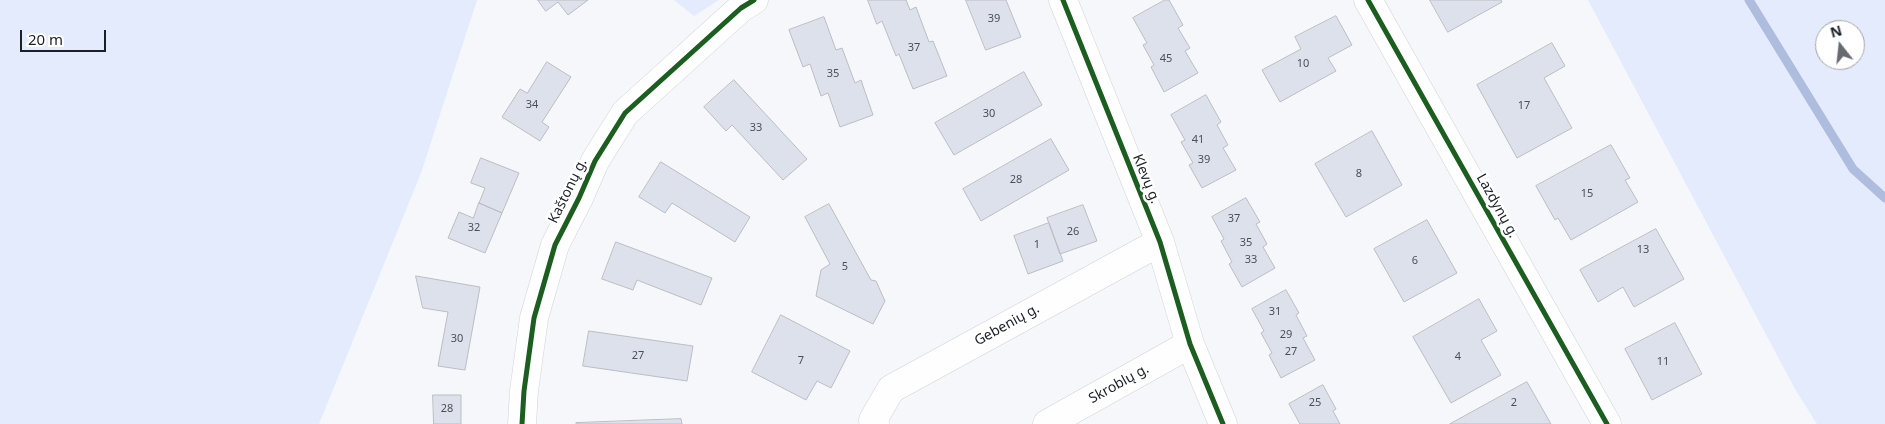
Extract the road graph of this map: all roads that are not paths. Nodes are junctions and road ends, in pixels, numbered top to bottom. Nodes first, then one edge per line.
1 (754, 0) edge
2 (1063, 0) edge
3 (1368, 0) edge
4 (1160, 242) junction
5 (1190, 344) junction
6 (522, 424) edge
7 (874, 424) edge
8 (1047, 424) edge
9 (1223, 424) edge
10 (1607, 424) edge

1 - 6 street, Kaštonų g.
2 - 4 street, Klevų g.
3 - 10 street, Lazdynų g.
4 - 5 street, Klevų g.
4 - 7 street, Gebenių g.
5 - 8 street, Skroblų g.
5 - 9 street, Klevų g.

